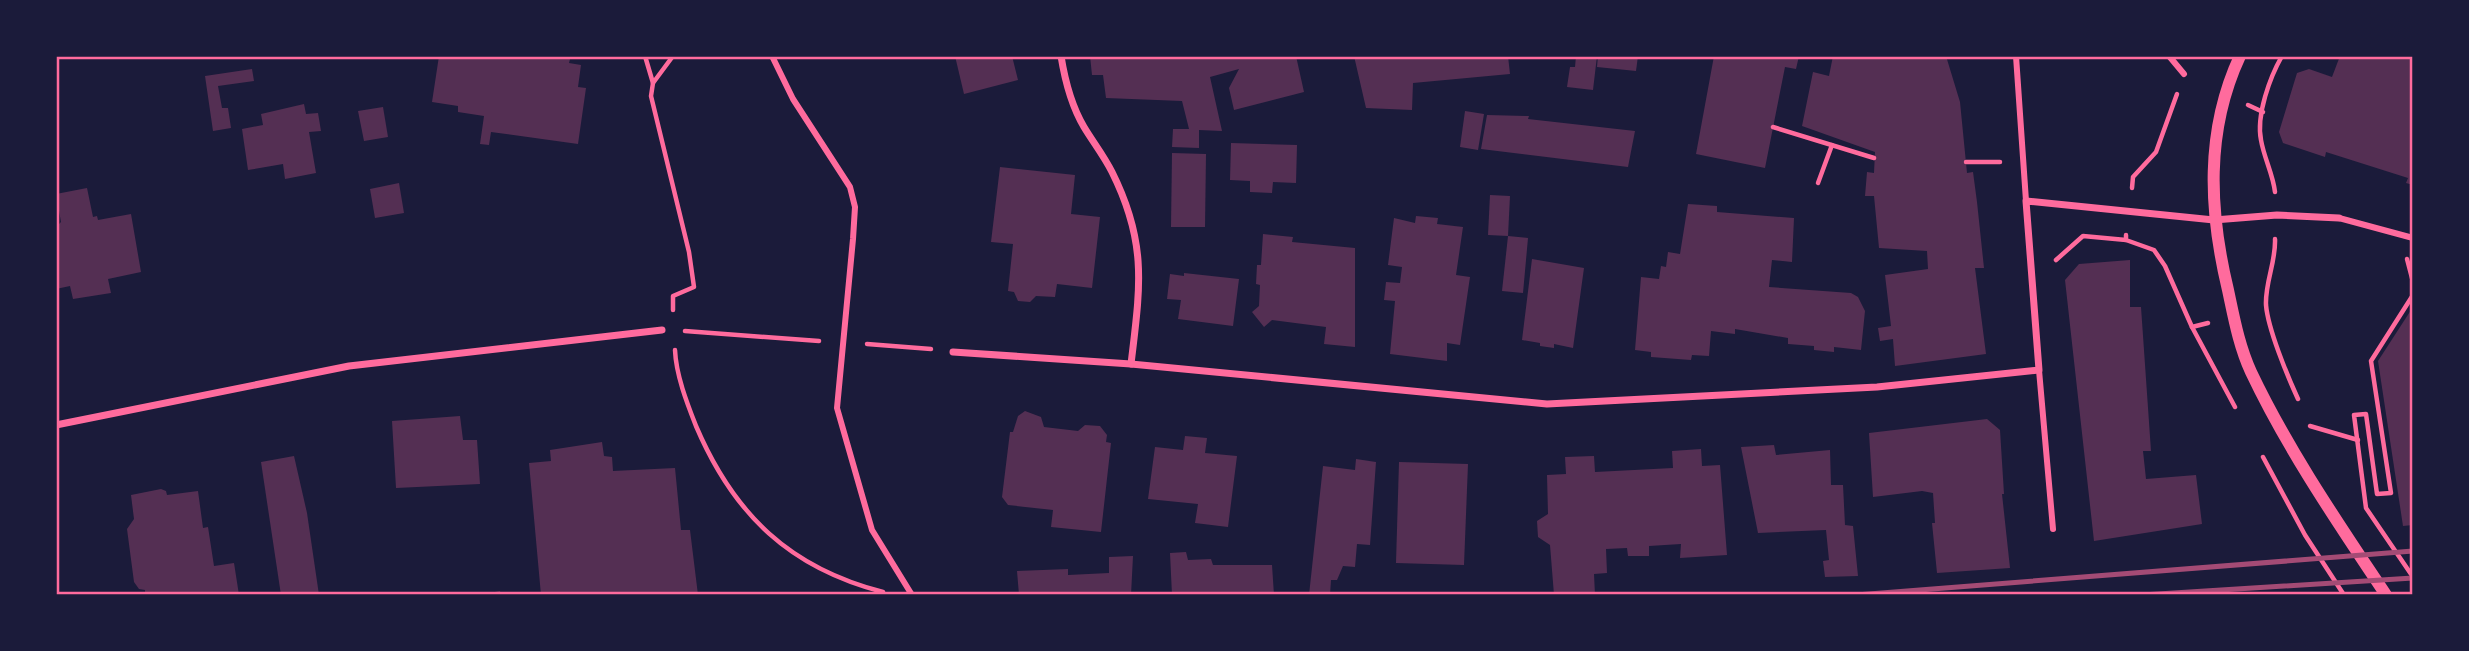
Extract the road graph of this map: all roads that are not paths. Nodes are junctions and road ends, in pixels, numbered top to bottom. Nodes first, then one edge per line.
1 (772, 56) edge
2 (1062, 56) edge
3 (2016, 56) edge
4 (2169, 56) edge
5 (2240, 56) edge
6 (2184, 74) road end
7 (2026, 201) junction
8 (2339, 218) joint
9 (2214, 220) junction
10 (2413, 239) edge
11 (662, 330) dead end
12 (953, 352) dead end
13 (1131, 364) junction
14 (2039, 370) junction
15 (56, 425) edge
16 (2053, 529) dead end
17 (912, 595) edge
18 (2386, 595) edge

1 - 17 street
2 - 13 street
3 - 7 street
4 - 6 street
5 - 9 street
7 - 9 street
7 - 14 street
8 - 9 street
8 - 10 street
9 - 18 street
11 - 15 street
12 - 13 street
13 - 14 street
14 - 16 street

